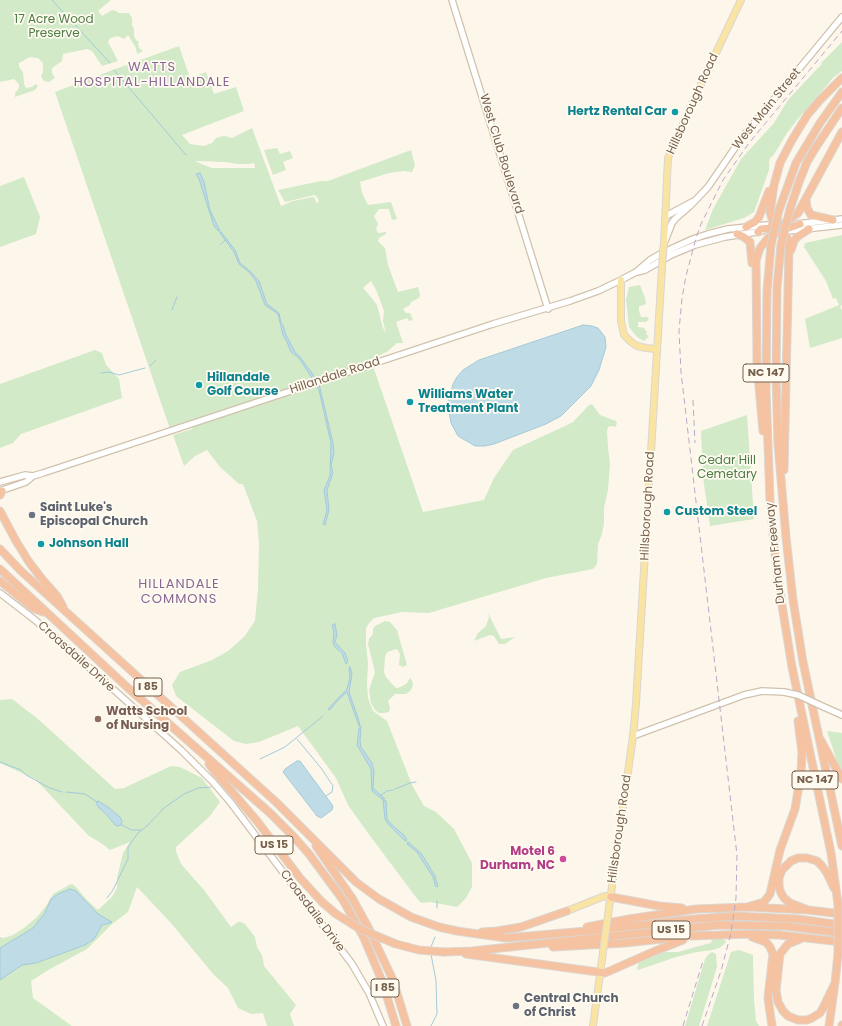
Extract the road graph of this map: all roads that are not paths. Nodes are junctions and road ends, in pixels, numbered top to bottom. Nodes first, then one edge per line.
1 (452, 0) edge
2 (741, 0) edge
3 (842, 17) edge
4 (842, 78) edge
5 (842, 92) edge
6 (842, 108) edge
7 (842, 132) edge
8 (776, 172) junction
9 (806, 199) junction
10 (694, 202) junction
11 (666, 216) junction
12 (842, 219) edge
13 (833, 220) junction
14 (797, 224) joint
15 (842, 225) edge
16 (746, 227) junction
17 (781, 227) junction
18 (809, 229) junction
19 (758, 232) joint
20 (737, 234) junction
21 (664, 242) junction
22 (789, 254) junction
23 (636, 272) junction
24 (621, 280) junction
25 (756, 286) junction
26 (548, 309) junction
27 (656, 349) junction
28 (33, 476) junction
29 (0, 482) edge
30 (1, 492) edge
31 (782, 494) junction
32 (770, 500) junction
33 (0, 511) edge
34 (0, 549) edge
35 (0, 569) edge
36 (0, 581) edge
37 (0, 593) edge
38 (48, 614) junction
39 (68, 614) junction
40 (792, 667) junction
41 (842, 715) edge
42 (633, 736) junction
43 (818, 736) junction
44 (205, 757) junction
45 (842, 779) edge
46 (309, 836) junction
47 (842, 846) edge
48 (837, 894) junction
49 (610, 897) junction
50 (747, 907) junction
51 (696, 909) junction
52 (808, 910) junction
53 (567, 911) joint
54 (842, 914) edge
55 (842, 925) edge
56 (574, 932) junction
57 (464, 933) junction
58 (842, 933) edge
59 (735, 935) junction
60 (701, 936) junction
61 (812, 938) junction
62 (842, 942) edge
63 (501, 948) junction
64 (454, 952) junction
65 (600, 972) junction
66 (835, 983) junction
67 (382, 1026) edge
68 (396, 1026) edge
69 (407, 1026) edge
70 (593, 1026) edge
71 (772, 1026) edge
72 (829, 1026) edge

1 - 26 main road, West Club Boulevard
2 - 11 main road, Hillsborough Road
3 - 10 main road, West Main Street
4 - 8 highway
5 - 32 highway, Durham Freeway / NC 147, bridge
6 - 31 highway, Durham Freeway / NC 147, bridge
7 - 9 highway
8 - 16 highway
8 - 17 highway
9 - 13 highway
9 - 17 highway
10 - 11 main road, West Main Street
10 - 21 main road, West Main Street
11 - 21 main road, Hillsborough Road
12 - 13 main road
13 - 14 main road
14 - 17 highway
15 - 18 main road, Hillandale Road
16 - 17 main road, Hillandale Road
16 - 23 main road, Hillandale Road
17 - 18 main road, Hillandale Road
17 - 19 highway
17 - 22 highway
17 - 25 highway
18 - 22 highway
19 - 20 main road, Hillandale Road
20 - 23 main road, Hillandale Road
20 - 25 highway
21 - 27 main road, Hillsborough Road, bridge
22 - 31 highway
23 - 24 main road, Hillandale Road
24 - 26 main road, Hillandale Road
24 - 27 main road
25 - 32 highway
26 - 28 main road, Hillandale Road
27 - 42 main road, Hillsborough Road
28 - 29 main road, Hillandale Road
28 - 30 main road, Hillandale Road
31 - 43 highway, Durham Freeway / NC 147
32 - 40 highway, Durham Freeway / NC 147
33 - 39 highway
34 - 39 highway, I 85
35 - 38 highway, I 85
36 - 38 highway
37 - 67 main road, Croasdaile Drive
38 - 44 highway, I 85
39 - 46 highway, I 85
40 - 48 highway, Durham Freeway / NC 147
40 - 50 highway
41 - 42 main road, bridge
42 - 49 main road, Hillsborough Road
43 - 45 highway
43 - 47 highway, Durham Freeway / NC 147
44 - 64 highway, US 15, bridge
44 - 68 highway, I 85
46 - 57 highway, US 15
46 - 69 highway, I 85
48 - 52 highway
48 - 66 highway, Durham Freeway / NC 147, bridge
49 - 51 highway
49 - 53 main road
49 - 65 main road, Hillsborough Road, bridge
50 - 51 highway
50 - 52 highway
51 - 56 highway
52 - 54 highway
53 - 57 highway
55 - 56 highway, US 15
56 - 57 highway, US 15
58 - 63 highway, US 15
59 - 60 highway
59 - 61 highway
59 - 71 highway
60 - 63 highway
60 - 65 highway
61 - 62 highway
61 - 66 highway
63 - 64 highway, US 15
64 - 65 highway
65 - 70 main road, Hillsborough Road
66 - 72 highway, Durham Freeway / NC 147

